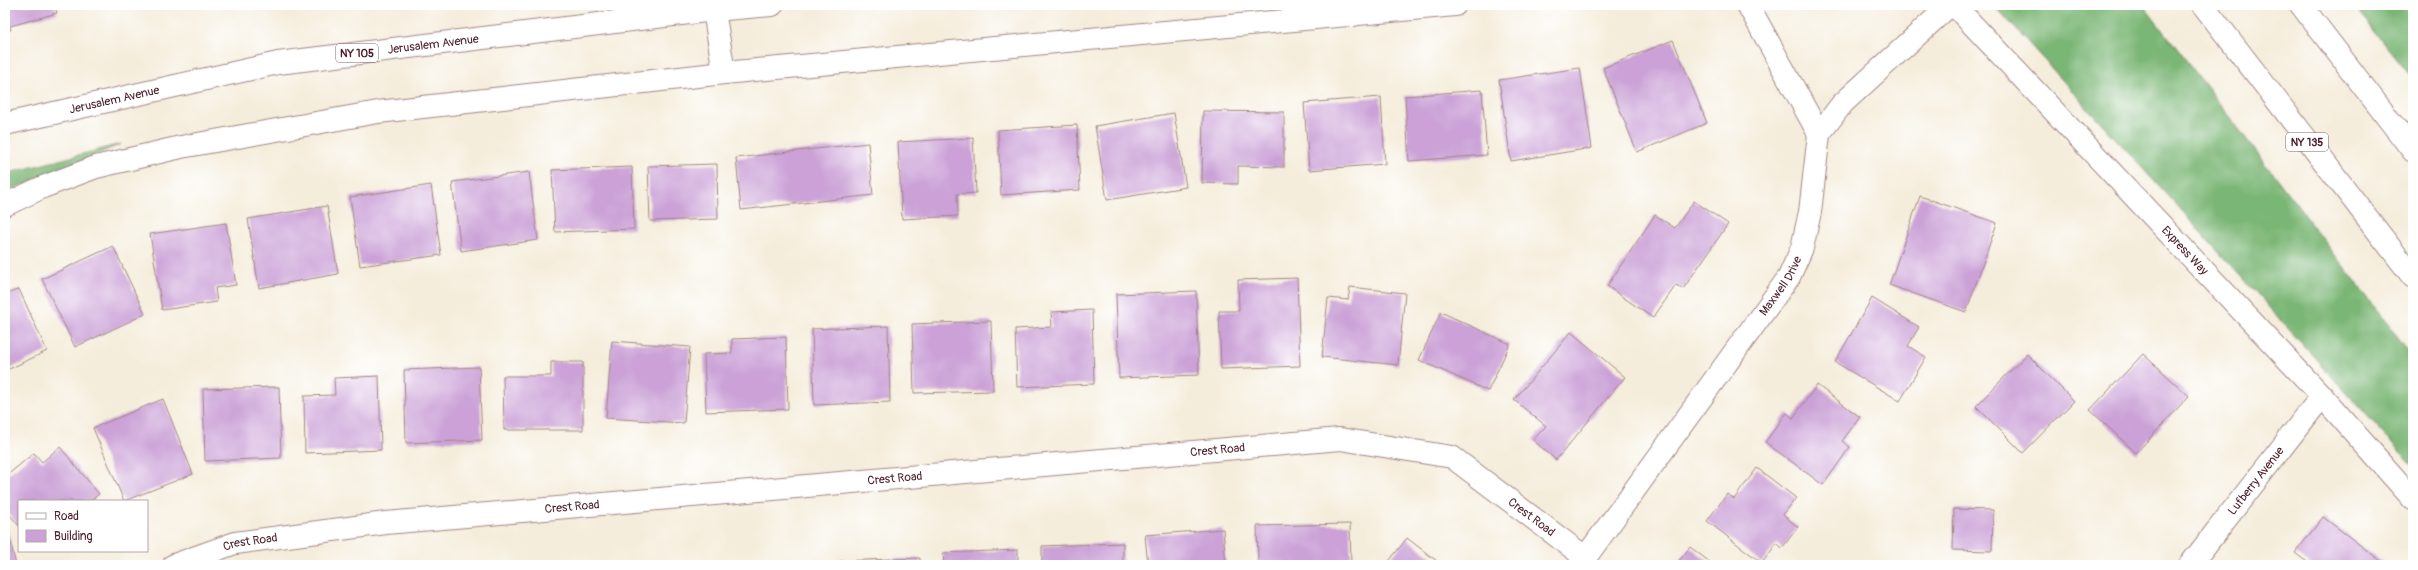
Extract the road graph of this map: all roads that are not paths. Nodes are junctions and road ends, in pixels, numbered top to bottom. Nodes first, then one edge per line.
1 (772, 5) edge
2 (1455, 5) edge
3 (1748, 5) edge
4 (1950, 5) edge
5 (1954, 5) edge
6 (2203, 5) edge
7 (2300, 5) edge
8 (714, 10) junction
9 (1353, 10) edge
10 (724, 73) junction
11 (5, 124) edge
12 (1819, 134) junction
13 (2413, 151) edge
14 (5, 205) edge
15 (2413, 278) edge
16 (2322, 396) junction
17 (2413, 499) edge
18 (1583, 561) edge
19 (174, 565) edge
20 (2190, 565) edge

1 - 8 main road, Jerusalem Avenue / NY 105
2 - 9 main road
3 - 12 main road
4 - 12 main road
5 - 16 main road, Express Way
6 - 15 main road, NY 135
7 - 13 main road
8 - 10 main road
8 - 11 main road, Jerusalem Avenue / NY 105
9 - 10 main road
10 - 14 main road
12 - 18 main road, Maxwell Drive
16 - 17 main road, Express Way
16 - 20 main road, Lufberry Avenue
18 - 19 main road, Crest Road

